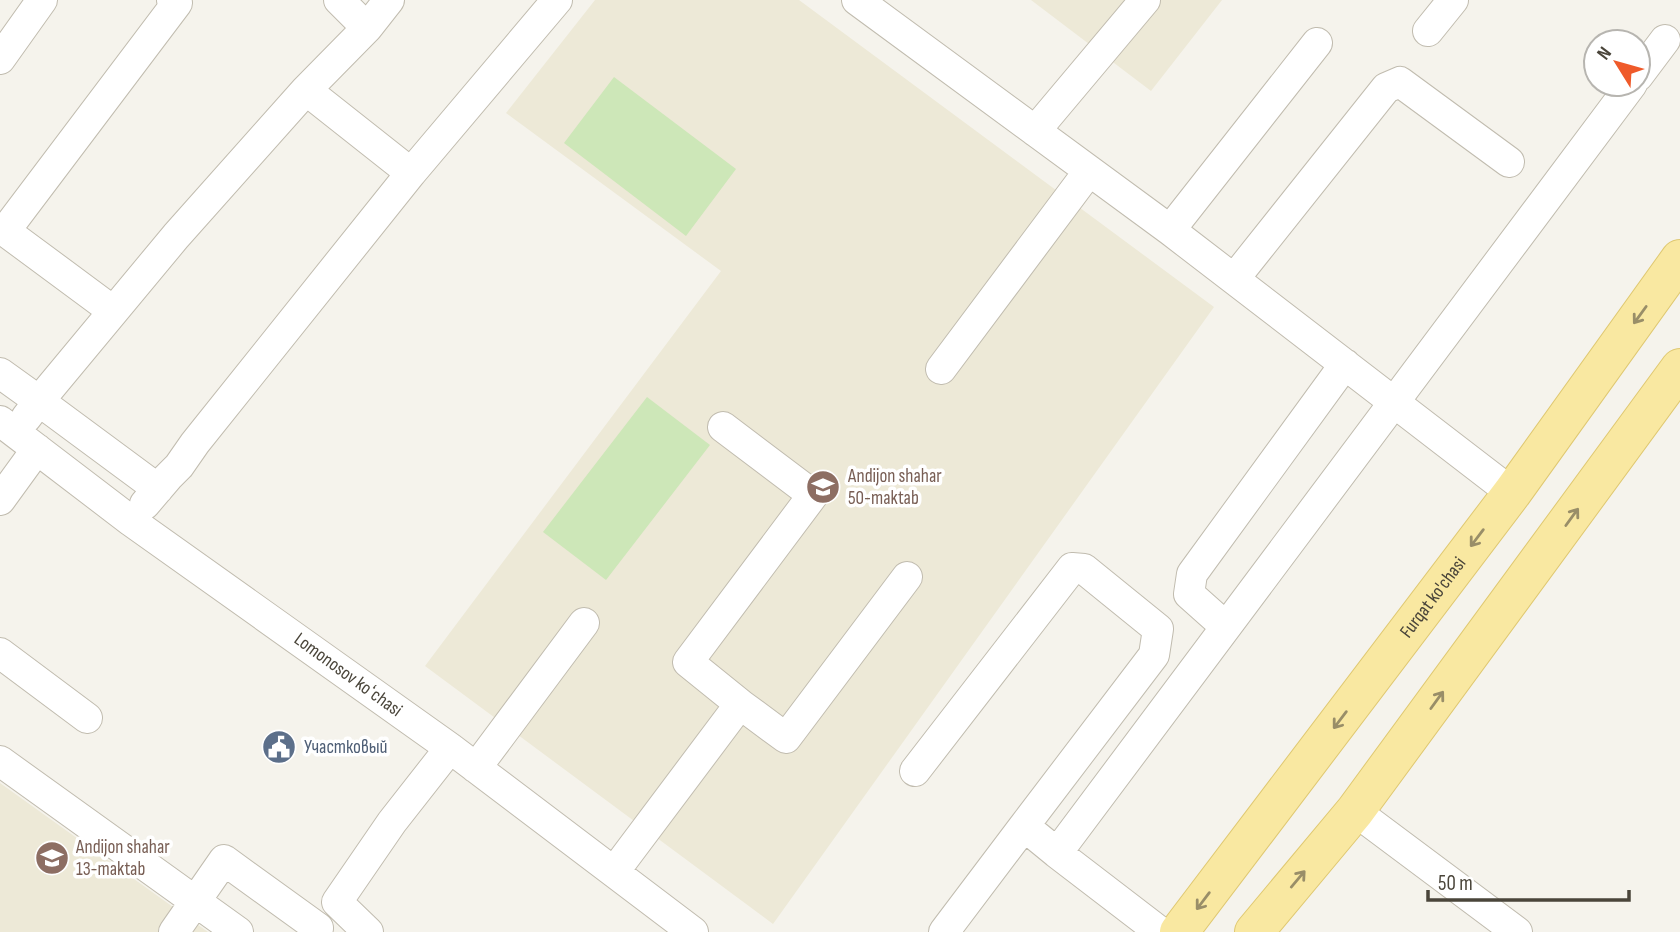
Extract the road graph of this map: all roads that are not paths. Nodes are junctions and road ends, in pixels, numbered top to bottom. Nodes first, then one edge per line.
1 (42, 0) edge
2 (172, 0) edge
3 (339, 0) edge
4 (389, 0) edge
5 (557, 0) edge
6 (857, 0) edge
7 (1145, 0) edge
8 (1453, 0) edge
9 (367, 28) junction
10 (1428, 31) dead end
11 (1665, 40) dead end
12 (1317, 44) dead end
13 (1652, 57) edge
14 (0, 59) edge
15 (306, 90) junction
16 (1622, 98) edge
17 (1035, 131) junction
18 (1509, 162) dead end
19 (1089, 171) junction
20 (411, 173) junction
21 (2, 230) edge
22 (1170, 230) junction
23 (1680, 259) edge
24 (1234, 279) junction
25 (113, 311) junction
26 (1345, 364) junction
27 (1680, 368) edge
28 (941, 369) dead end
29 (0, 373) edge
30 (38, 401) junction
31 (1395, 402) junction
32 (723, 427) dead end
33 (18, 434) edge
34 (158, 489) junction
35 (1512, 493) junction
36 (0, 500) edge
37 (131, 520) junction
38 (907, 577) dead end
39 (584, 623) dead end
40 (1226, 626) junction
41 (0, 653) edge
42 (740, 704) junction
43 (87, 718) dead end
44 (450, 748) junction
45 (0, 761) edge
46 (476, 768) junction
47 (915, 771) dead end
48 (1355, 811) junction
49 (1024, 826) junction
50 (1057, 853) junction
51 (614, 872) junction
52 (196, 902) junction
53 (337, 902) junction
54 (316, 930) edge
55 (174, 932) edge
56 (238, 932) edge
57 (368, 932) edge
58 (693, 932) edge
59 (944, 932) edge
60 (1160, 932) edge
61 (1179, 932) edge
62 (1254, 932) edge
63 (1517, 932) edge

1 - 14 street
2 - 21 street
3 - 9 street
4 - 9 street
5 - 20 street
6 - 17 street
7 - 17 street
8 - 10 street
9 - 15 street
11 - 13 street
12 - 22 street
15 - 20 street
15 - 25 street
16 - 31 street
17 - 19 street
18 - 24 street
19 - 22 street
19 - 28 street
20 - 34 street
21 - 25 street
22 - 24 street
23 -> 35 main road, Furqat ko'chasi
24 - 26 street
25 - 30 street
26 - 31 street
26 - 40 street
48 -> 27 main road
29 - 30 street
30 - 33 street
30 - 34 street
31 - 35 street
31 - 40 street
32 - 42 street
33 - 36 street
33 - 37 street, Lomonosov koʻchasi
34 - 37 street
35 -> 61 main road, Furqat ko'chasi
37 - 44 street, Lomonosov koʻchasi
38 - 42 street
39 - 46 street
40 - 50 street
41 - 43 street
42 - 51 street
44 - 46 street, Lomonosov koʻchasi
44 - 53 street
45 - 52 street
46 - 51 street, Lomonosov koʻchasi
47 - 49 street
62 -> 48 main road
48 - 63 street
49 - 50 street
49 - 59 street
50 - 60 street
51 - 58 street, Lomonosov koʻchasi
52 - 54 street
52 - 55 street
52 - 56 street
53 - 54 street
53 - 57 street

